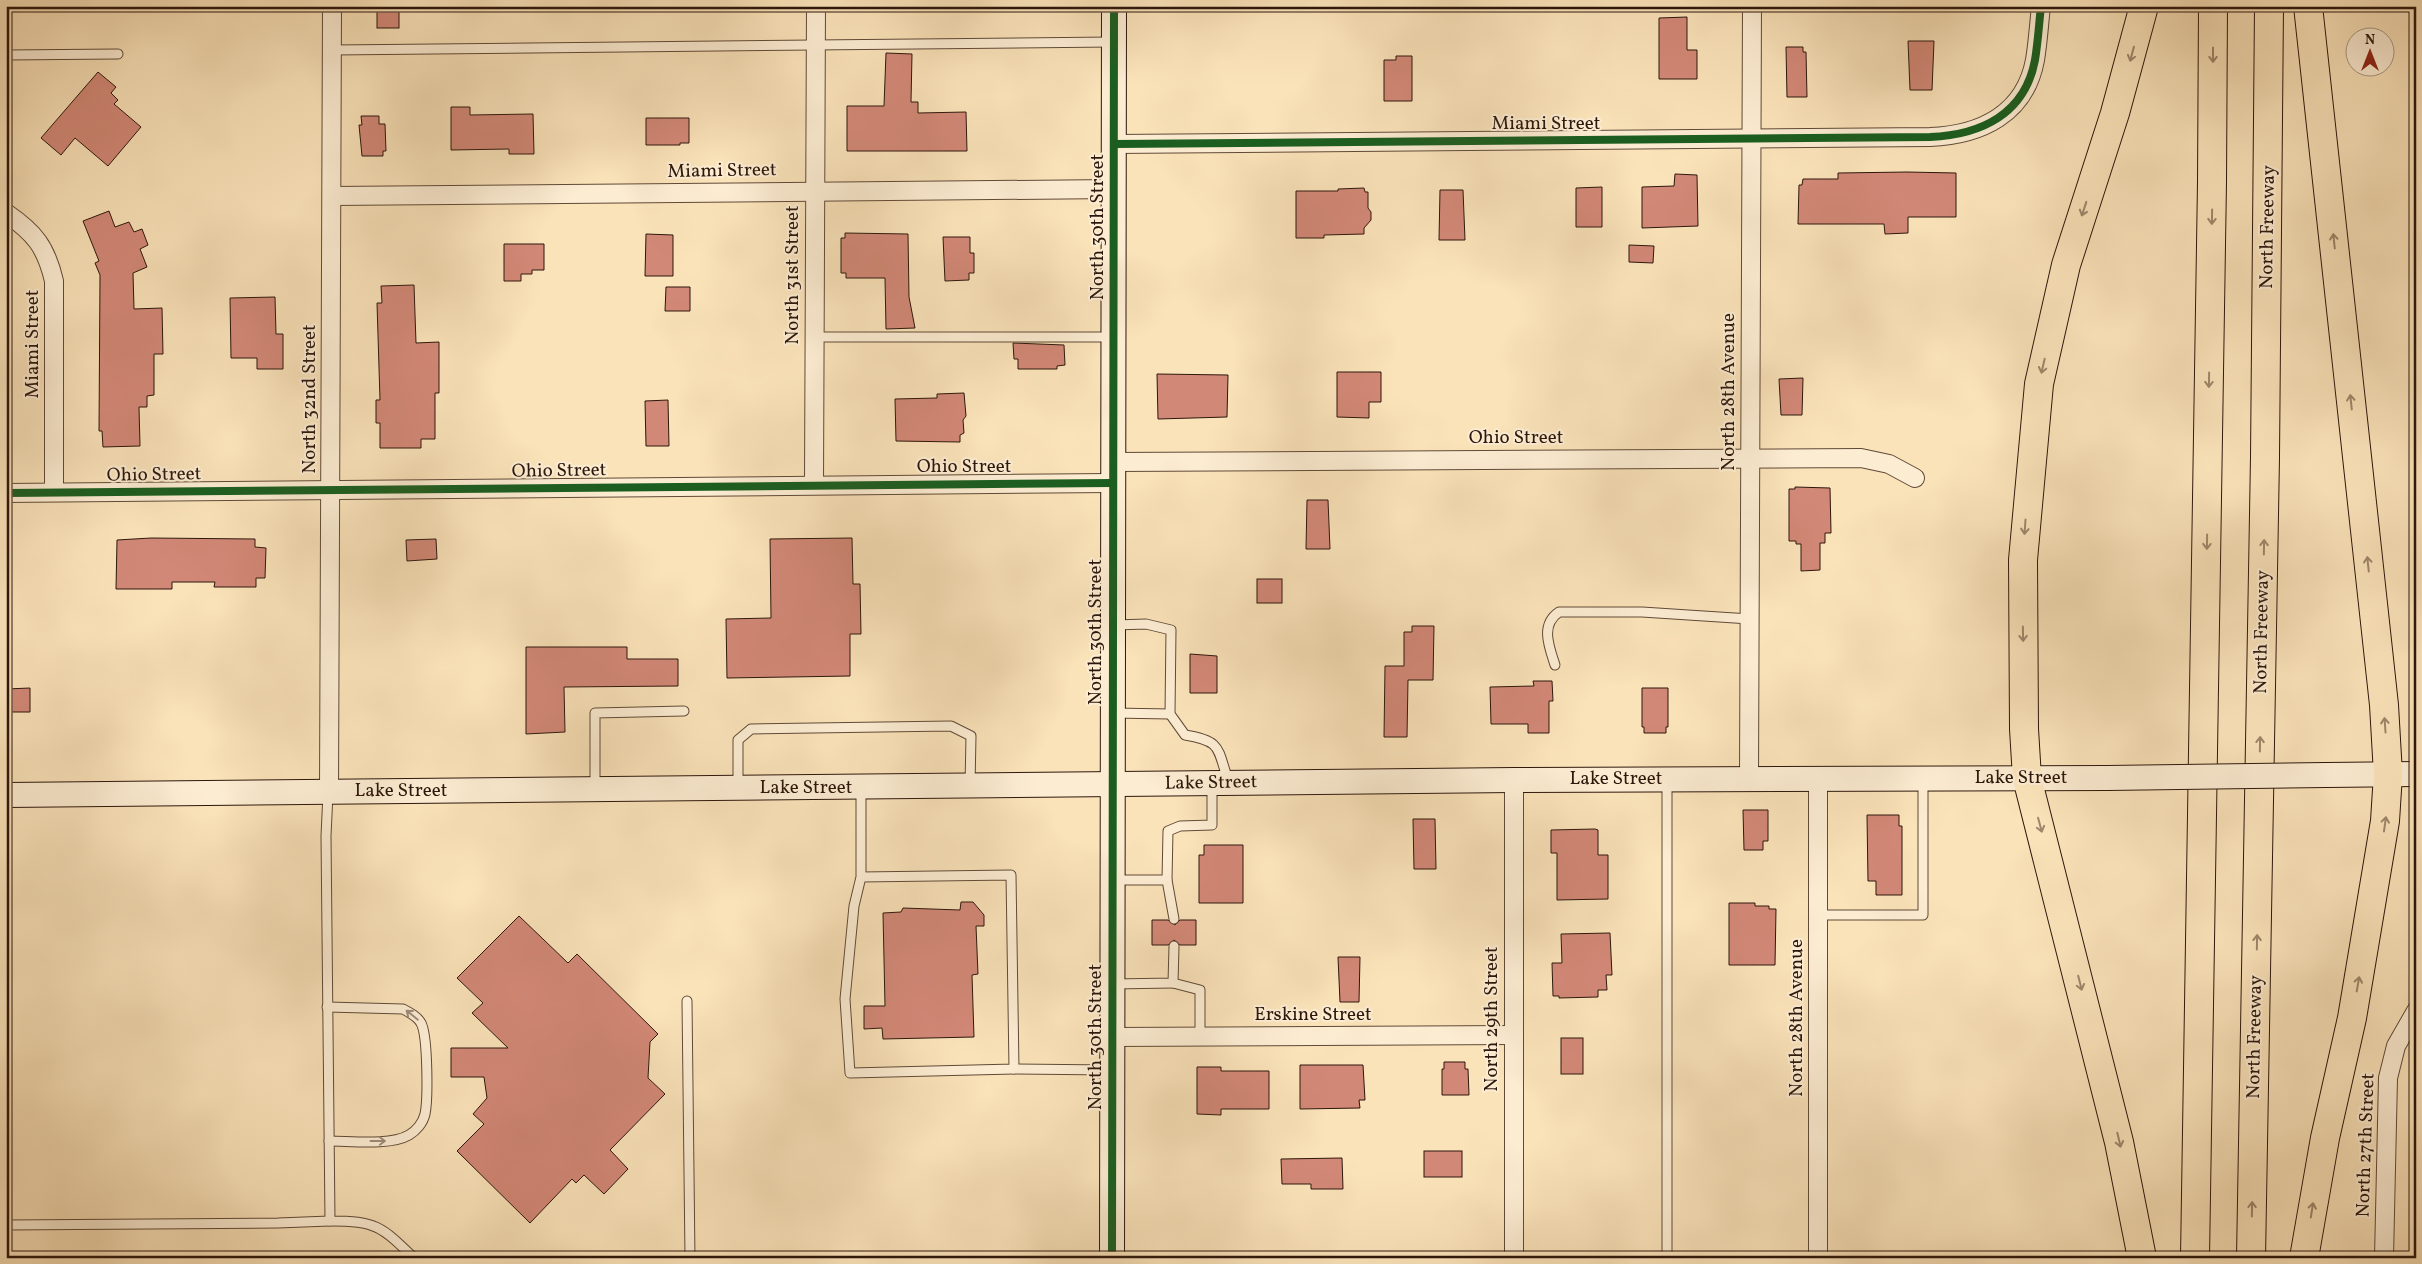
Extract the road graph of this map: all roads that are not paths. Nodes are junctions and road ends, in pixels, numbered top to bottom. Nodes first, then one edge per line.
1 (332, 6) edge
2 (816, 6) edge
3 (1114, 6) edge
4 (1752, 6) edge
5 (2040, 6) edge
6 (2144, 6) edge
7 (2213, 6) edge
8 (2269, 6) edge
9 (2308, 6) edge
10 (1114, 42) junction
11 (816, 45) junction
12 (332, 50) junction
13 (118, 54) dead end
14 (6, 55) edge
15 (1752, 138) junction
16 (1114, 144) junction
17 (1114, 189) junction
18 (815, 192) junction
19 (332, 196) junction
20 (6, 214) edge
21 (814, 337) junction
22 (1114, 337) junction
23 (1751, 458) junction
24 (1112, 472) junction
25 (1915, 478) dead end
26 (814, 484) junction
27 (330, 489) junction
28 (54, 492) junction
29 (6, 493) edge
30 (1750, 619) junction
31 (1112, 625) junction
32 (1554, 665) dead end
33 (684, 711) dead end
34 (1112, 714) junction
35 (1170, 714) junction
36 (2388, 774) junction
37 (2416, 774) edge
38 (1749, 778) junction
39 (1818, 778) junction
40 (1923, 778) junction
41 (2027, 778) junction
42 (1667, 779) junction
43 (1514, 780) junction
44 (1220, 783) junction
45 (1112, 784) junction
46 (970, 786) junction
47 (861, 787) junction
48 (738, 788) junction
49 (595, 790) junction
50 (328, 792) junction
51 (6, 795) edge
52 (861, 877) junction
53 (1112, 880) junction
54 (1167, 880) junction
55 (1818, 915) junction
56 (1174, 919) dead end
57 (1174, 946) dead end
58 (1173, 983) junction
59 (1112, 984) junction
60 (687, 1001) dead end
61 (327, 1007) junction
62 (2416, 1011) edge
63 (1513, 1035) junction
64 (1200, 1037) junction
65 (1112, 1038) junction
66 (1014, 1069) junction
67 (1112, 1070) junction
68 (329, 1141) junction
69 (330, 1220) junction
70 (6, 1225) edge
71 (414, 1258) edge
72 (690, 1258) edge
73 (1112, 1258) edge
74 (1514, 1258) edge
75 (1667, 1258) edge
76 (1818, 1258) edge
77 (2142, 1258) edge
78 (2195, 1258) edge
79 (2251, 1258) edge
80 (2304, 1258) edge
81 (2384, 1258) edge

1 - 12 street, North 32nd Street
2 - 11 street, North 31st Street
3 - 10 main road, North 30th Street
4 - 15 street, North 28th Avenue
5 - 15 street, Miami Street
6 -> 41 highway
7 -> 78 highway
79 -> 8 highway, North Freeway
36 -> 9 highway
10 - 11 lane
10 - 16 main road, North 30th Street
11 - 12 lane
11 - 18 street, North 31st Street
12 - 19 street, North 32nd Street
13 - 14 lane
15 - 16 street, Miami Street
15 - 23 street, North 28th Avenue
16 - 17 main road, North 30th Street
17 - 18 street, Miami Street
17 - 22 main road, North 30th Street
18 - 19 street, Miami Street
18 - 21 street, North 31st Street
19 - 27 street, North 32nd Street
20 - 28 street, Miami Street
21 - 22 lane
21 - 26 street, North 31st Street
22 - 24 main road, North 30th Street
23 - 24 street, Ohio Street
23 - 25 street, Ohio Street
23 - 30 street, North 28th Avenue
24 - 26 street, Ohio Street
24 - 31 main road, North 30th Street
26 - 27 street, Ohio Street
27 - 28 street, Ohio Street
27 - 50 street, North 32nd Street
28 - 29 street, Ohio Street
30 - 32 lane
30 - 38 street, North 28th Avenue
31 - 34 main road, North 30th Street
31 - 35 lane
33 - 49 lane
34 - 35 lane
34 - 45 main road, North 30th Street
35 - 44 lane
36 - 37 main road, Lake Street
36 - 41 main road, Lake Street, bridge
80 -> 36 highway
38 - 39 main road, Lake Street
38 - 42 main road, Lake Street
39 - 40 main road, Lake Street
39 - 55 street, North 28th Avenue
40 - 41 main road, Lake Street
40 - 55 lane
41 -> 77 highway
42 - 43 main road, Lake Street
42 - 75 lane
43 - 44 main road, Lake Street
43 - 63 street, North 29th Street
44 - 45 main road, Lake Street
44 - 54 lane
45 - 46 main road, Lake Street
45 - 53 main road, North 30th Street
46 - 47 main road, Lake Street
46 - 48 lane
47 - 48 main road, Lake Street
47 - 52 lane
48 - 49 main road, Lake Street
49 - 50 main road, Lake Street
50 - 51 main road, Lake Street
50 - 61 lane
52 - 66 lane
52 - 66 lane
53 - 54 lane
53 - 59 main road, North 30th Street
54 - 56 lane
55 - 76 street, North 28th Avenue
57 - 58 lane
58 - 59 lane
58 - 64 lane
59 - 65 main road, North 30th Street
60 - 72 lane
61 - 68 lane
68 -> 61 lane
62 - 81 street, North 27th Street
63 - 64 street, Erskine Street
63 - 74 street, North 29th Street
64 - 65 street, Erskine Street
65 - 67 main road, North 30th Street
66 - 67 lane
67 - 73 main road, North 30th Street
68 - 69 lane
69 - 70 lane
69 - 71 lane

